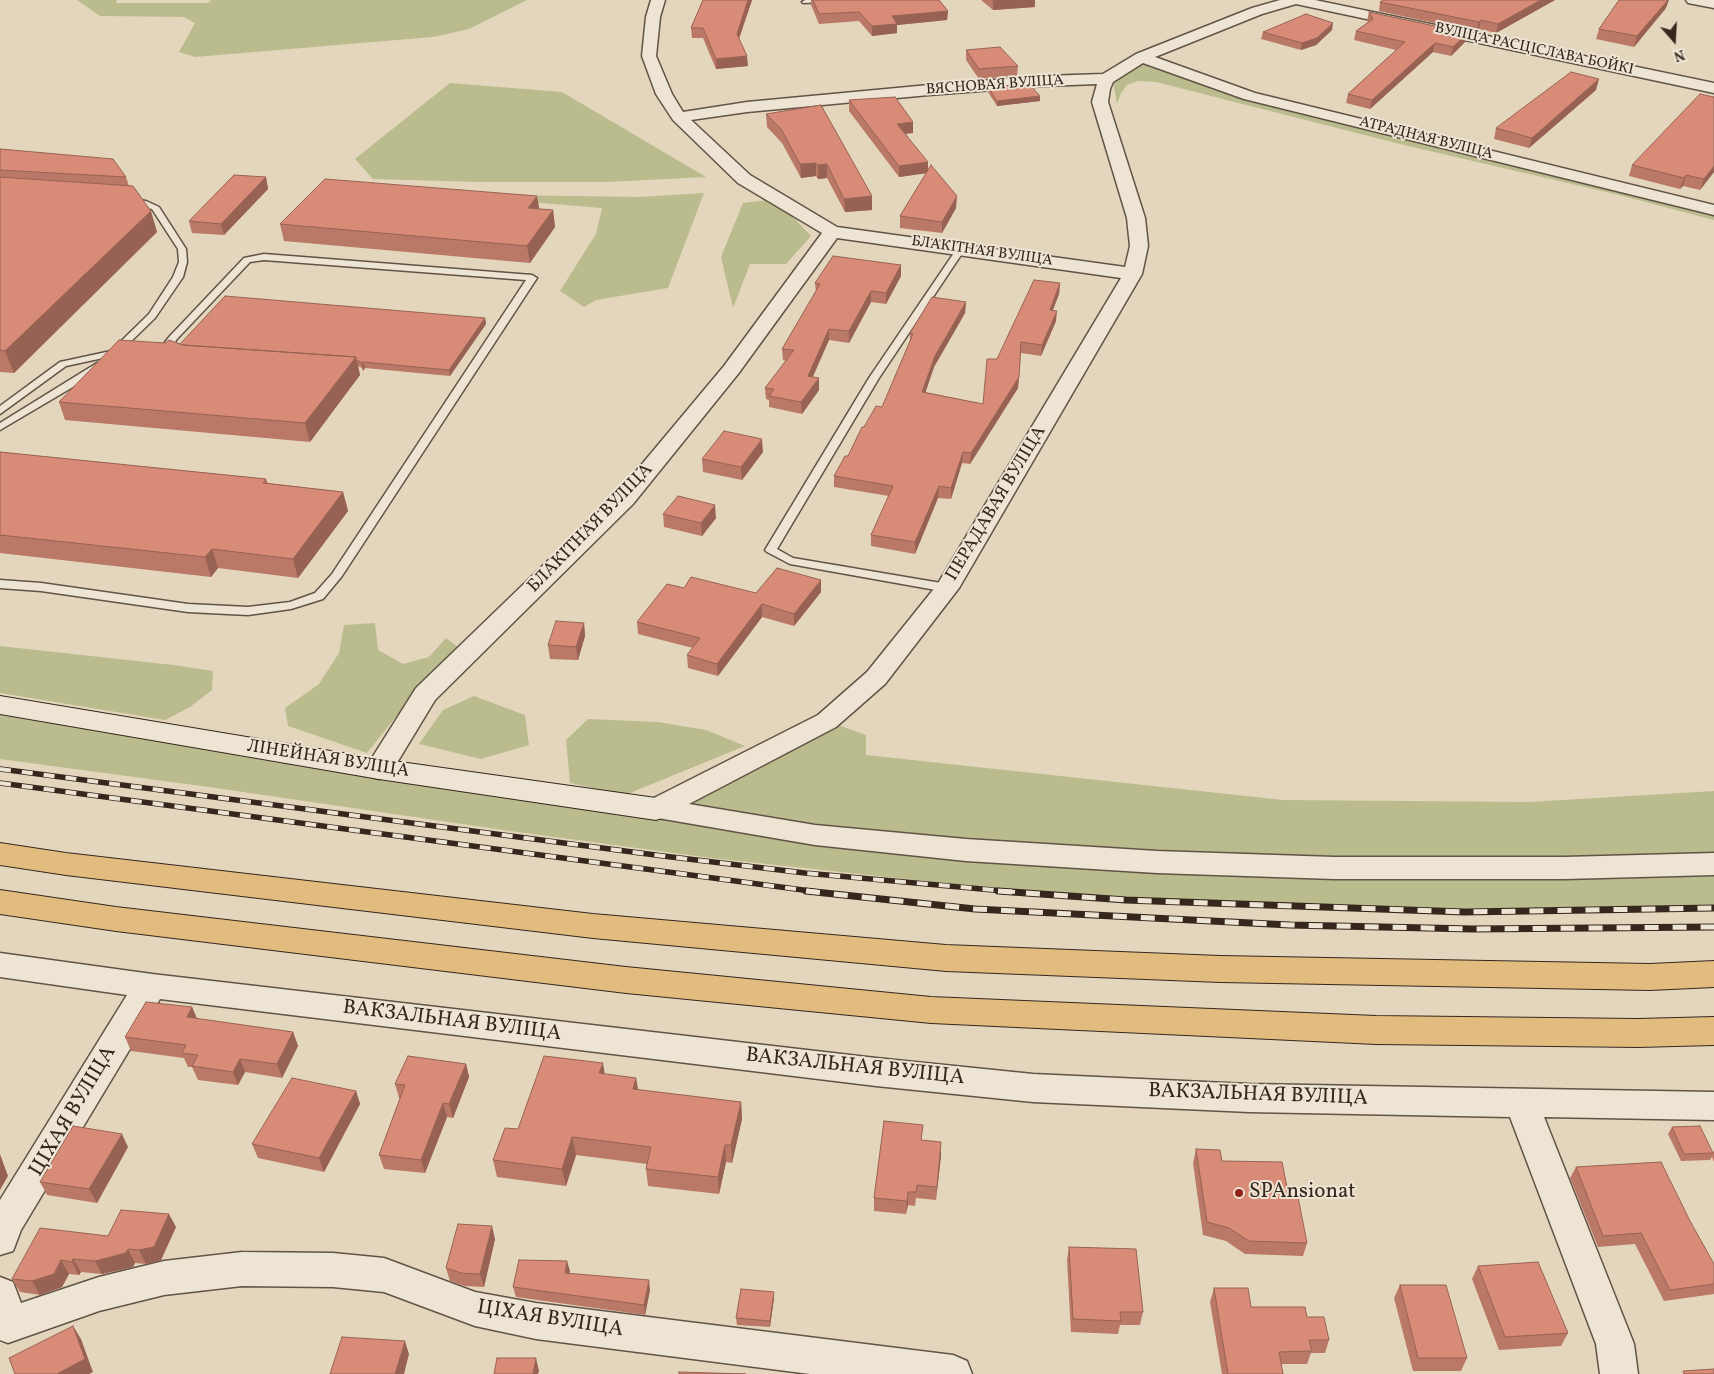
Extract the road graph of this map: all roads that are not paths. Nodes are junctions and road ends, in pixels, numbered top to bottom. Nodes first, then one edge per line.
1 (658, 0) edge
2 (830, 0) edge
3 (1295, 0) edge
4 (1693, 0) edge
5 (805, 2) dead end
6 (1714, 4) edge
7 (1260, 6) edge
8 (1141, 57) junction
9 (1107, 79) junction
10 (1714, 88) edge
11 (679, 117) junction
12 (124, 202) edge
13 (1714, 210) edge
14 (832, 232) junction
15 (961, 248) junction
16 (1133, 274) junction
17 (114, 353) junction
18 (182, 356) edge
19 (0, 410) edge
20 (0, 427) edge
21 (0, 584) edge
22 (947, 588) junction
23 (0, 705) edge
24 (379, 769) junction
25 (656, 809) junction
26 (0, 854) edge
27 (1714, 864) edge
28 (0, 902) edge
29 (0, 965) edge
30 (1714, 974) edge
31 (152, 986) junction
32 (1714, 1031) edge
33 (1521, 1102) junction
34 (1714, 1106) edge
35 (0, 1240) edge
36 (3, 1317) edge
37 (953, 1374) edge
38 (1619, 1374) edge

1 - 11 street, БЛАКІТНАЯ ВУЛІЦА
2 - 5 lane
3 - 7 street
3 - 10 street, ВУЛІЦА РАСЦІСЛАВА БОЙКІ
4 - 6 street
7 - 8 street
8 - 9 street
8 - 13 street, АТРАДНАЯ ВУЛІЦА
9 - 11 street, ВЯСНОВАЯ ВУЛІЦА
9 - 16 street, ПЕРАДАВАЯ ВУЛІЦА
11 - 14 street, БЛАКІТНАЯ ВУЛІЦА
12 - 17 lane
14 - 15 street, БЛАКІТНАЯ ВУЛІЦА
14 - 24 street, БЛАКІТНАЯ ВУЛІЦА
15 - 16 street, БЛАКІТНАЯ ВУЛІЦА
15 - 22 lane
16 - 22 street, ПЕРАДАВАЯ ВУЛІЦА
17 - 19 lane
17 - 20 lane
18 - 21 lane
22 - 25 street, ПЕРАДАВАЯ ВУЛІЦА
23 - 24 street, ЛІНЕЙНАЯ ВУЛІЦА
24 - 25 street, ЛІНЕЙНАЯ ВУЛІЦА
25 - 27 street
26 - 30 highway
28 - 32 highway
29 - 31 street, ВАКЗАЛЬНАЯ ВУЛІЦА
31 - 33 street, ВАКЗАЛЬНАЯ ВУЛІЦА
31 - 35 street, ЦІХАЯ ВУЛІЦА
33 - 34 street, ВАКЗАЛЬНАЯ ВУЛІЦА
33 - 38 street
36 - 37 street, ЦІХАЯ ВУЛІЦА

